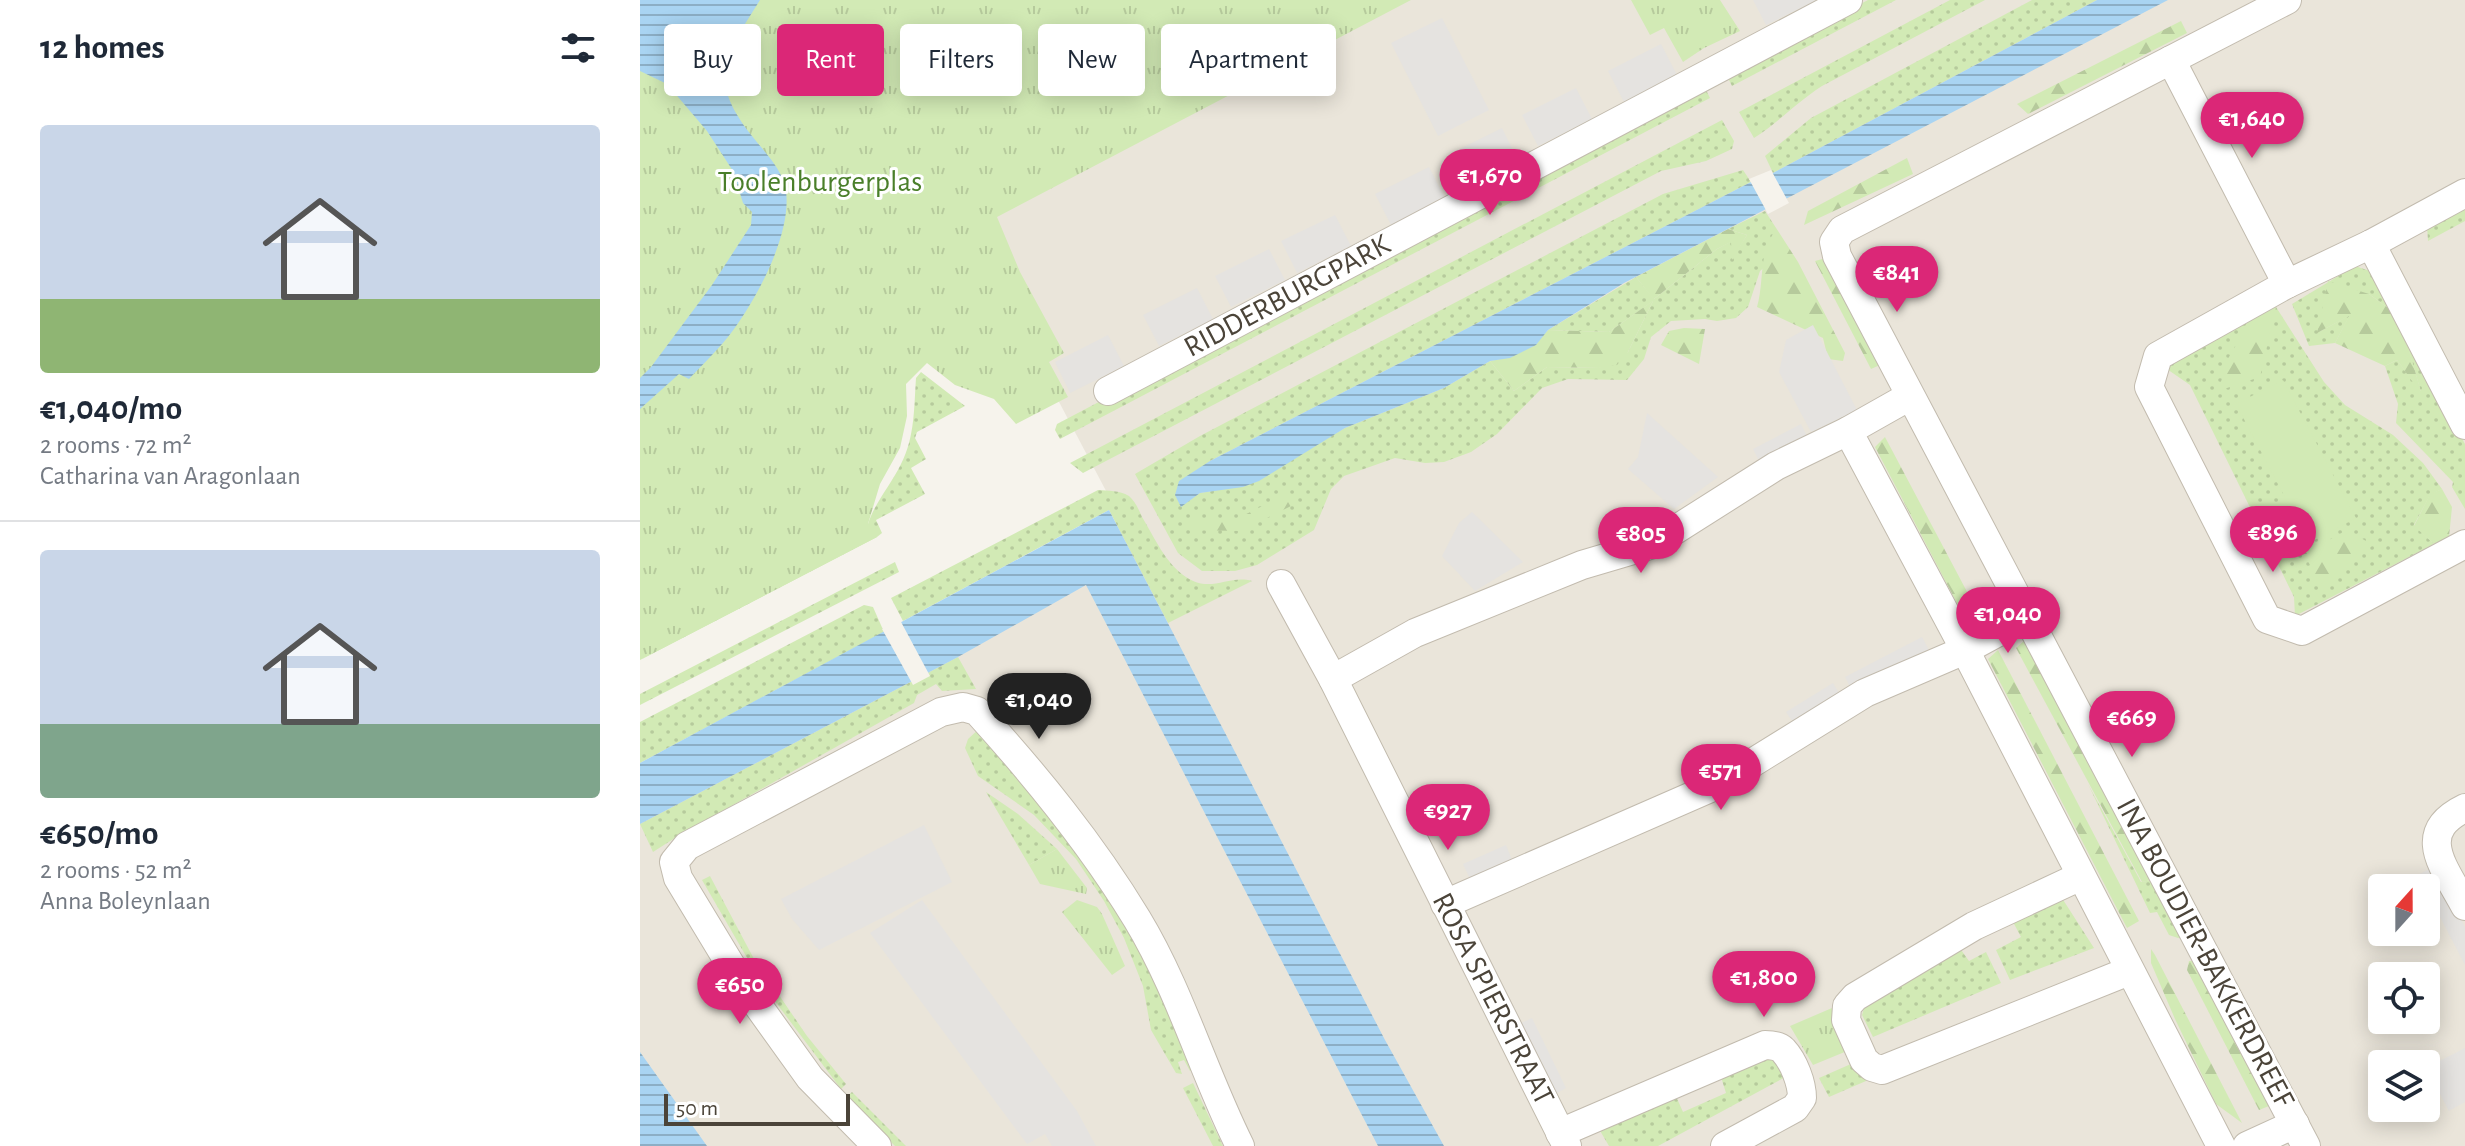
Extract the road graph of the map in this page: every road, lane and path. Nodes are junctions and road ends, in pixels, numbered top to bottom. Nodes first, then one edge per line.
1 (1848, 0) edge
2 (2287, 0) edge
3 (2171, 60) junction
4 (2465, 193) edge
5 (2371, 244) junction
6 (2287, 284) junction
7 (1108, 391) dead end
8 (1910, 396) junction
9 (2465, 425) edge
10 (1848, 431) junction
11 (2465, 544) edge
12 (1281, 584) dead end
13 (2026, 617) junction
14 (1965, 650) junction
15 (1333, 679) junction
16 (2465, 808) edge
17 (2081, 876) junction
18 (1445, 904) junction
19 (2465, 906) edge
20 (2129, 971) junction
21 (2300, 1135) edge
22 (1564, 1140) edge
23 (877, 1146) edge
24 (1240, 1146) edge
25 (1725, 1146) edge
26 (2221, 1146) edge
27 (2247, 1146) edge

1 - 7 street, RIDDERBURGPARK
2 - 3 street
3 - 6 street
3 - 8 street, INA BOUDIER-BAKKERDREEF
4 - 5 street
5 - 6 street
5 - 9 street
6 - 11 street
8 - 10 street
8 - 13 street, INA BOUDIER-BAKKERDREEF
10 - 14 street
10 - 15 street
12 - 15 street, ROSA SPIERSTRAAT
13 - 14 street
13 - 21 street, INA BOUDIER-BAKKERDREEF
14 - 17 street
14 - 18 street
15 - 18 street, ROSA SPIERSTRAAT
16 - 19 street
17 - 20 street
17 - 20 street
18 - 22 street, ROSA SPIERSTRAAT
20 - 26 street
21 - 27 street, INA BOUDIER-BAKKERDREEF
22 - 25 street
23 - 24 street

